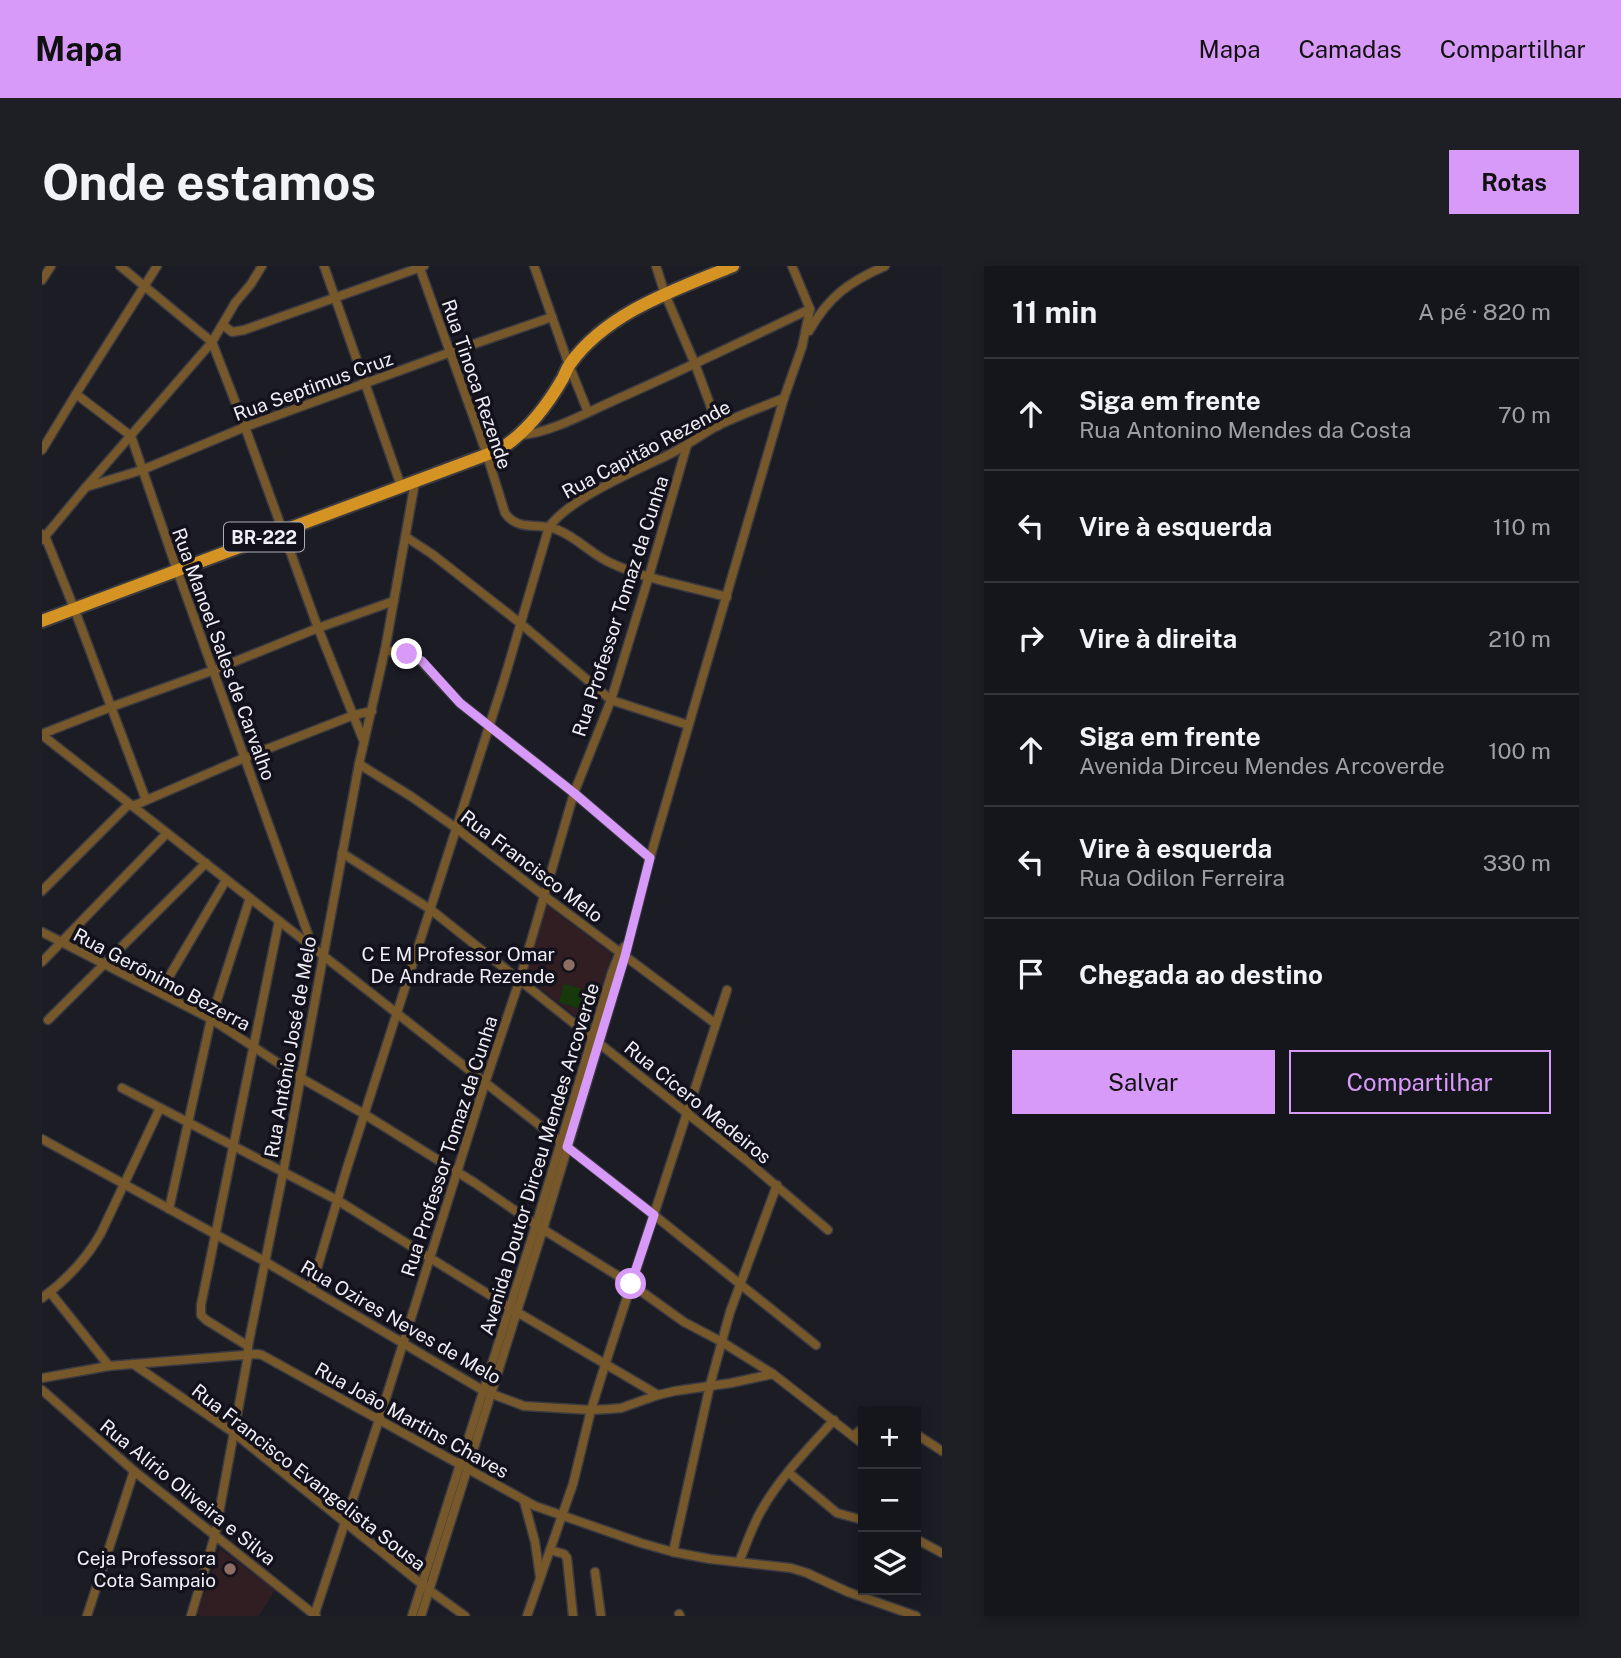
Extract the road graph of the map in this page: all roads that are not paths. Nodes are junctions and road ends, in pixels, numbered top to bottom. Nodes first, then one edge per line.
1 (51, 266) edge
2 (121, 266) edge
3 (157, 266) edge
4 (262, 266) edge
5 (324, 266) edge
6 (534, 266) edge
7 (656, 266) edge
8 (733, 266) edge
9 (792, 266) edge
10 (885, 266) edge
11 (421, 267) edge
12 (42, 281) edge
13 (145, 286) junction
14 (665, 294) junction
15 (335, 298) junction
16 (810, 309) junction
17 (552, 317) junction
18 (223, 325) junction
19 (804, 340) junction
20 (212, 342) junction
21 (450, 352) junction
22 (695, 364) junction
23 (569, 365) junction
24 (364, 384) junction
25 (76, 394) junction
26 (784, 398) junction
27 (588, 412) junction
28 (718, 426) junction
29 (245, 427) junction
30 (520, 435) junction
31 (131, 436) junction
32 (687, 445) junction
33 (42, 450) edge
34 (487, 455) junction
35 (142, 470) junction
36 (415, 482) junction
37 (401, 486) junction
38 (86, 487) junction
39 (549, 527) junction
40 (282, 530) junction
41 (43, 537) edge
42 (406, 537) junction
43 (177, 570) junction
44 (649, 576) junction
45 (727, 597) junction
46 (394, 601) junction
47 (74, 608) junction
48 (42, 621) edge
49 (520, 624) junction
50 (318, 628) junction
51 (385, 650) junction
52 (214, 670) junction
53 (611, 700) junction
54 (111, 707) junction
55 (372, 711) junction
56 (354, 715) junction
57 (688, 725) junction
58 (489, 727) junction
59 (42, 734) edge
60 (364, 741) junction
61 (244, 758) junction
62 (359, 764) junction
63 (574, 793) junction
64 (146, 800) junction
65 (131, 805) junction
66 (456, 828) junction
67 (167, 833) junction
68 (342, 853) junction
69 (650, 858) junction
70 (206, 863) junction
71 (226, 880) junction
72 (42, 891) edge
73 (543, 895) junction
74 (250, 898) junction
75 (430, 909) junction
76 (279, 921) junction
77 (42, 932) edge
78 (61, 942) junction
79 (313, 948) junction
80 (622, 954) junction
81 (323, 956) junction
82 (42, 962) edge
83 (105, 964) junction
84 (520, 979) junction
85 (727, 990) dead end
86 (160, 992) junction
87 (396, 1014) junction
88 (211, 1019) junction
89 (48, 1020) dead end
90 (716, 1024) junction
91 (595, 1040) junction
92 (254, 1047) junction
93 (301, 1078) junction
94 (485, 1083) junction
95 (122, 1088) dead end
96 (160, 1108) junction
97 (687, 1113) junction
98 (365, 1114) junction
99 (188, 1121) junction
100 (42, 1139) edge
101 (564, 1145) junction
102 (232, 1146) junction
103 (457, 1172) junction
104 (283, 1173) junction
105 (124, 1184) junction
106 (777, 1185) junction
107 (337, 1200) junction
108 (169, 1209) junction
109 (654, 1215) junction
110 (540, 1227) junction
111 (828, 1230) dead end
112 (215, 1235) junction
113 (430, 1256) junction
114 (264, 1261) junction
115 (739, 1283) junction
116 (631, 1284) junction
117 (311, 1289) junction
118 (50, 1292) junction
119 (42, 1298) edge
120 (513, 1309) junction
121 (403, 1342) junction
122 (722, 1342) junction
123 (816, 1345) dead end
124 (248, 1351) junction
125 (133, 1364) junction
126 (605, 1365) junction
127 (109, 1366) junction
128 (773, 1374) junction
129 (42, 1378) edge
130 (710, 1385) junction
131 (42, 1390) edge
132 (488, 1393) junction
133 (658, 1395) junction
134 (591, 1410) junction
135 (379, 1420) junction
136 (834, 1420) junction
137 (858, 1432) edge
138 (233, 1433) junction
139 (853, 1436) junction
140 (921, 1437) edge
141 (858, 1440) edge
142 (942, 1451) edge
143 (464, 1468) junction
144 (134, 1471) junction
145 (788, 1472) junction
146 (524, 1501) junction
147 (562, 1515) junction
148 (858, 1519) edge
149 (346, 1523) junction
150 (215, 1535) junction
151 (921, 1542) edge
152 (551, 1550) junction
153 (673, 1552) junction
154 (942, 1553) edge
155 (739, 1562) junction
156 (595, 1572) dead end
157 (540, 1577) junction
158 (426, 1587) junction
159 (315, 1615) edge
160 (87, 1616) edge
161 (191, 1616) edge
162 (412, 1616) edge
163 (421, 1616) edge
164 (465, 1616) edge
165 (527, 1616) edge
166 (573, 1616) edge
167 (601, 1616) edge
168 (916, 1616) edge

1 - 12 street
2 - 13 street
3 - 13 street
4 - 18 street
5 - 15 street
6 - 17 street
7 - 14 street
8 - 14 main road, BR-222
9 - 16 street
10 - 19 street
11 - 15 street
11 - 21 street, Rua Tinoca Rezende
13 - 20 street
13 - 25 street
14 - 22 street
14 - 23 main road, BR-222
15 - 18 street
15 - 24 street
16 - 19 street
16 - 22 street
17 - 21 street, Rua Septimus Cruz
17 - 23 street
18 - 20 street
19 - 26 street
20 - 29 street
20 - 31 street
21 - 24 street, Rua Septimus Cruz
21 - 34 street, Rua Tinoca Rezende
22 - 27 street
22 - 28 street
23 - 27 street
23 - 30 main road, BR-222
24 - 29 street, Rua Septimus Cruz
24 - 37 street
25 - 31 street
25 - 33 street
26 - 28 street, Rua Capitão Rezende
26 - 45 street
27 - 30 street
28 - 32 street, Rua Capitão Rezende
29 - 35 street, Rua Septimus Cruz
29 - 40 street
30 - 34 main road, BR-222
31 - 35 street, Rua Manoel Sales de Carvalho
31 - 38 street
32 - 39 street, Rua Capitão Rezende
32 - 44 street, Rua Professor Tomaz da Cunha
34 - 36 main road, BR-222
34 - 39 street, Rua Tinoca Rezende
35 - 38 street, Rua Septimus Cruz
35 - 43 street, Rua Manoel Sales de Carvalho
36 - 37 main road, BR-222
36 - 42 street, Rua Antônio José de Melo
37 - 40 main road, BR-222
38 - 41 street
39 - 44 street
39 - 49 street
40 - 43 main road, BR-222
40 - 50 street
41 - 47 street
42 - 46 street, Rua Antônio José de Melo
42 - 49 street
43 - 47 main road, BR-222
43 - 52 street, Rua Manoel Sales de Carvalho
44 - 45 street
44 - 53 street, Rua Professor Tomaz da Cunha
45 - 57 street
46 - 50 street
46 - 51 street, Rua Antônio José de Melo
47 - 48 main road, BR-222
47 - 54 street
49 - 53 street
49 - 58 street
50 - 52 street
50 - 56 street
51 - 55 street, Rua Antônio José de Melo
51 - 58 street
52 - 54 street
52 - 61 street, Rua Manoel Sales de Carvalho
53 - 57 street
53 - 63 street, Rua Professor Tomaz da Cunha
54 - 59 street
54 - 64 street
55 - 56 street
55 - 60 street, Rua Antônio José de Melo
56 - 60 street
56 - 61 street
57 - 69 street
58 - 63 street
58 - 66 street
59 - 65 street
60 - 62 street, Rua Antônio José de Melo
61 - 64 street
61 - 79 street, Rua Manoel Sales de Carvalho
62 - 66 street, Rua Francisco Melo
62 - 68 street, Rua Antônio José de Melo
63 - 69 street
63 - 73 street, Rua Professor Tomaz da Cunha
64 - 65 street
65 - 67 street
65 - 72 street
66 - 73 street, Rua Francisco Melo
66 - 75 street
67 - 70 street
67 - 78 street
68 - 75 street, Rua Cícero Medeiros
68 - 81 street, Rua Antônio José de Melo
69 - 80 street
70 - 71 street
70 - 83 street
71 - 74 street
71 - 86 street
73 - 80 street, Rua Francisco Melo
73 - 84 street, Rua Professor Tomaz da Cunha
74 - 76 street
74 - 88 street
75 - 84 street, Rua Cícero Medeiros
75 - 87 street
76 - 79 street
76 - 92 street
77 - 78 street, Rua Gerônimo Bezerra
78 - 82 street
78 - 83 street, Rua Gerônimo Bezerra
79 - 81 street
80 - 90 street, Rua Francisco Melo
80 - 91 street, Avenida Doutor Dirceu Mendes Arcoverde
81 - 87 street
81 - 93 street, Rua Antônio José de Melo
83 - 86 street, Rua Gerônimo Bezerra
83 - 89 street
84 - 91 street, Rua Cícero Medeiros
84 - 94 street, Rua Professor Tomaz da Cunha
85 - 90 street
86 - 88 street, Rua Gerônimo Bezerra
87 - 94 street
87 - 98 street
88 - 92 street, Rua Gerônimo Bezerra
88 - 99 street
90 - 97 street
91 - 97 street, Rua Cícero Medeiros
91 - 101 street, Avenida Doutor Dirceu Mendes Arcoverde
92 - 93 street, Rua Gerônimo Bezerra
92 - 102 street
93 - 98 street, Rua Gerônimo Bezerra
93 - 104 street, Rua Antônio José de Melo
94 - 101 street
94 - 103 street, Rua Professor Tomaz da Cunha
95 - 96 street
96 - 99 street
96 - 105 street
97 - 106 street, Rua Cícero Medeiros
97 - 109 street
98 - 103 street, Rua Gerônimo Bezerra
98 - 107 street
99 - 102 street
99 - 108 street
100 - 105 street, Rua Ozires Neves de Melo
101 - 109 street
101 - 110 street, Avenida Doutor Dirceu Mendes Arcoverde
102 - 104 street
102 - 112 street
103 - 110 street, Rua Gerônimo Bezerra
103 - 113 street, Rua Professor Tomaz da Cunha
104 - 107 street
104 - 114 street, Rua Antônio José de Melo
105 - 108 street, Rua Ozires Neves de Melo
105 - 118 street
106 - 111 street, Rua Cícero Medeiros
106 - 115 street
107 - 113 street
107 - 117 street
108 - 112 street, Rua Ozires Neves de Melo
109 - 115 street
109 - 116 street
110 - 116 street, Rua Gerônimo Bezerra
110 - 120 street, Avenida Doutor Dirceu Mendes Arcoverde
112 - 114 street, Rua Ozires Neves de Melo
112 - 124 street, Rua João Martins Chaves
113 - 120 street
113 - 121 street, Rua Professor Tomaz da Cunha
114 - 117 street, Rua Ozires Neves de Melo
114 - 124 street, Rua Antônio José de Melo
115 - 122 street
115 - 123 street
116 - 122 street, Rua Gerônimo Bezerra
116 - 126 street
117 - 121 street, Rua Ozires Neves de Melo
118 - 119 street
118 - 127 street
120 - 126 street
120 - 132 street, Avenida Doutor Dirceu Mendes Arcoverde
121 - 132 street, Rua Ozires Neves de Melo
121 - 135 street, Rua Professor Tomaz da Cunha
122 - 128 street, Rua Gerônimo Bezerra
122 - 130 street
124 - 125 street
124 - 135 street, Rua João Martins Chaves
124 - 138 street, Rua Antônio José de Melo
125 - 127 street
125 - 138 street, Rua Francisco Evangelista Sousa
126 - 133 street
126 - 134 street
127 - 129 street
128 - 130 street, Rua Ozires Neves de Melo
128 - 136 street, Rua Gerônimo Bezerra
130 - 133 street, Rua Ozires Neves de Melo
130 - 153 street
131 - 144 street, Rua Alírio Oliveira e Silva
132 - 134 street, Rua Ozires Neves de Melo
132 - 143 street, Avenida Doutor Dirceu Mendes Arcoverde
133 - 134 street, Rua Ozires Neves de Melo
134 - 147 street
135 - 143 street, Rua João Martins Chaves
135 - 149 street, Rua Professor Tomaz da Cunha
136 - 139 street, Rua Gerônimo Bezerra
136 - 145 street
137 - 139 street
138 - 149 street, Rua Francisco Evangelista Sousa
138 - 150 street, Rua Antônio José de Melo
139 - 141 street, Rua Gerônimo Bezerra
140 - 142 street
143 - 146 street, Rua João Martins Chaves
143 - 158 street, Avenida Doutor Dirceu Mendes Arcoverde
144 - 150 street, Rua Alírio Oliveira e Silva
144 - 160 street
145 - 148 street
145 - 155 street
146 - 147 street, Rua João Martins Chaves
146 - 157 street
147 - 152 street
147 - 153 street, Rua João Martins Chaves
149 - 158 street, Rua Francisco Evangelista Sousa
149 - 159 street, Rua Professor Tomaz da Cunha
150 - 159 street, Rua Alírio Oliveira e Silva
150 - 161 street, Rua Antônio José de Melo
151 - 154 street
152 - 157 street
152 - 166 street
153 - 155 street, Rua João Martins Chaves
155 - 168 street, Rua João Martins Chaves
156 - 167 street
157 - 165 street
158 - 162 street, Avenida Doutor Dirceu Mendes Arcoverde
158 - 163 street, Avenida Doutor Dirceu Mendes Arcoverde
158 - 164 street, Rua Francisco Evangelista Sousa

